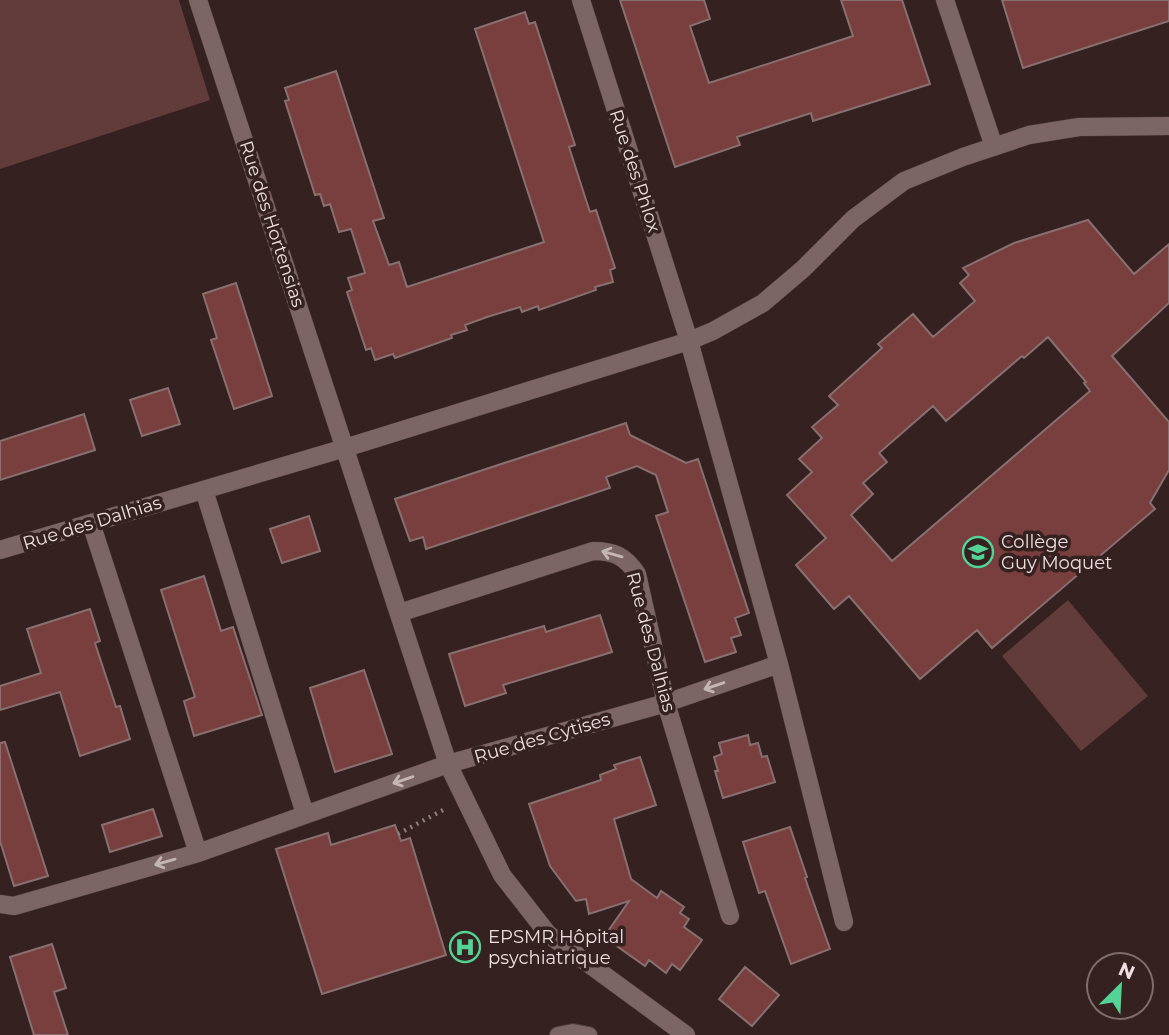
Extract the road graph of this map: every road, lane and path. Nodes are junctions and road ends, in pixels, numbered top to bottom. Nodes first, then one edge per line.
1 (198, 0) edge
2 (581, 0) edge
3 (945, 0) edge
4 (1169, 126) edge
5 (994, 147) junction
6 (689, 341) junction
7 (345, 448) junction
8 (204, 489) junction
9 (91, 523) junction
10 (0, 551) edge
11 (399, 613) junction
12 (779, 664) junction
13 (666, 703) junction
14 (448, 764) junction
15 (464, 798) junction
16 (305, 814) junction
17 (398, 834) dead end
18 (198, 853) junction
19 (0, 904) edge
20 (730, 916) dead end
21 (844, 922) dead end
22 (558, 1035) edge
23 (589, 1035) edge
24 (686, 1035) edge

1 - 7 street, Rue des Hortensias
2 - 6 street, Rue des Phlox
3 - 5 street
4 - 5 street, Rue des Dalhias
5 - 6 street, Rue des Dalhias
6 - 7 street, Rue des Dalhias
6 - 12 street, Rue des Phlox
7 - 8 street, Rue des Dalhias
7 - 11 street
8 - 9 street, Rue des Dalhias
8 - 16 street
9 - 10 street, Rue des Dalhias
9 - 18 street
13 -> 11 street, Rue des Dalhias
11 - 14 street
12 -> 13 street, Rue des Cytises
12 - 21 street, Rue des Phlox
13 - 14 street, Rue des Cytises
13 - 20 street, Rue des Dalhias
14 - 15 street
14 -> 16 street, Rue des Cytises
15 - 17 path
15 - 24 street
16 - 18 street, Rue des Cytises
18 -> 19 street, Rue des Cytises
22 - 23 lane

